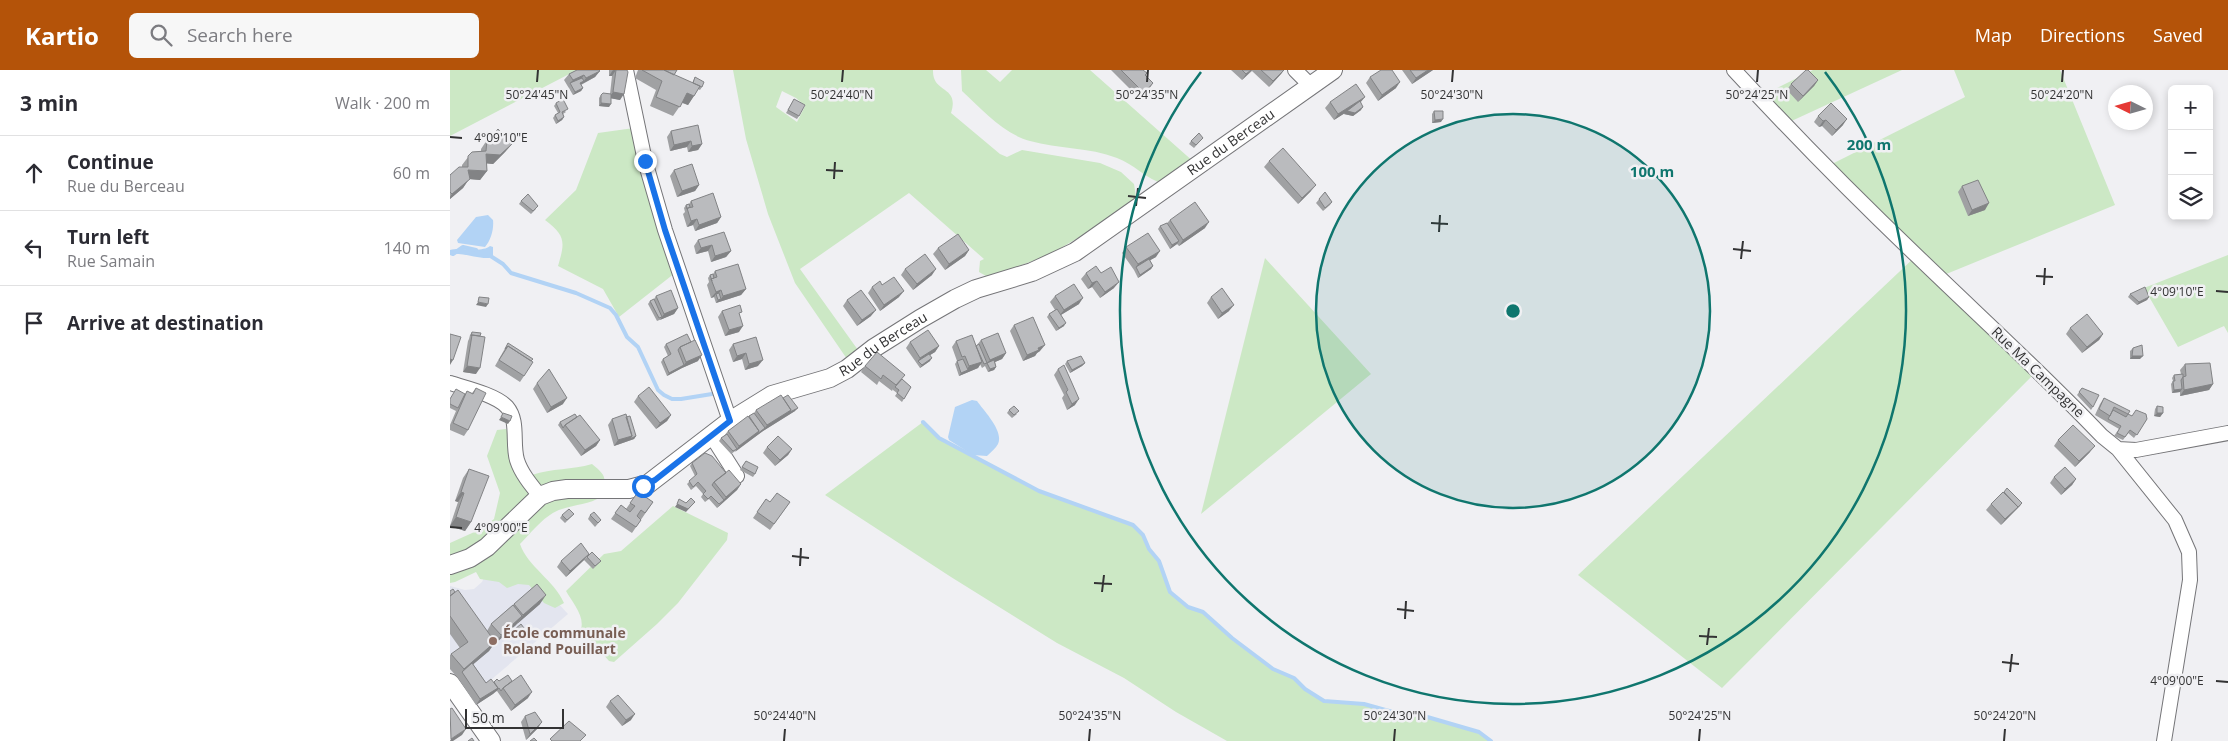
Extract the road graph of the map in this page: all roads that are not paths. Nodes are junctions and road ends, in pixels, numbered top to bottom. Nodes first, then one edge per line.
1 (626, 70) edge
2 (1295, 70) edge
3 (1333, 70) edge
4 (1734, 70) edge
5 (1310, 85) junction
6 (450, 383) edge
7 (730, 421) junction
8 (2228, 433) edge
9 (711, 436) junction
10 (2118, 449) junction
11 (737, 476) edge
12 (540, 496) junction
13 (450, 565) edge
14 (450, 683) edge
15 (491, 741) edge
16 (2164, 741) edge

1 - 7 street
2 - 5 street
3 - 5 street, Rue du Berceau
4 - 10 street, Rue Ma Campagne
5 - 7 street, Rue du Berceau
6 - 12 street
7 - 9 street, Rue du Berceau
8 - 10 street
9 - 11 street
9 - 12 street, Rue du Berceau
10 - 16 street, Rue Ma Campagne
12 - 13 street, Rue du Berceau
14 - 15 street

